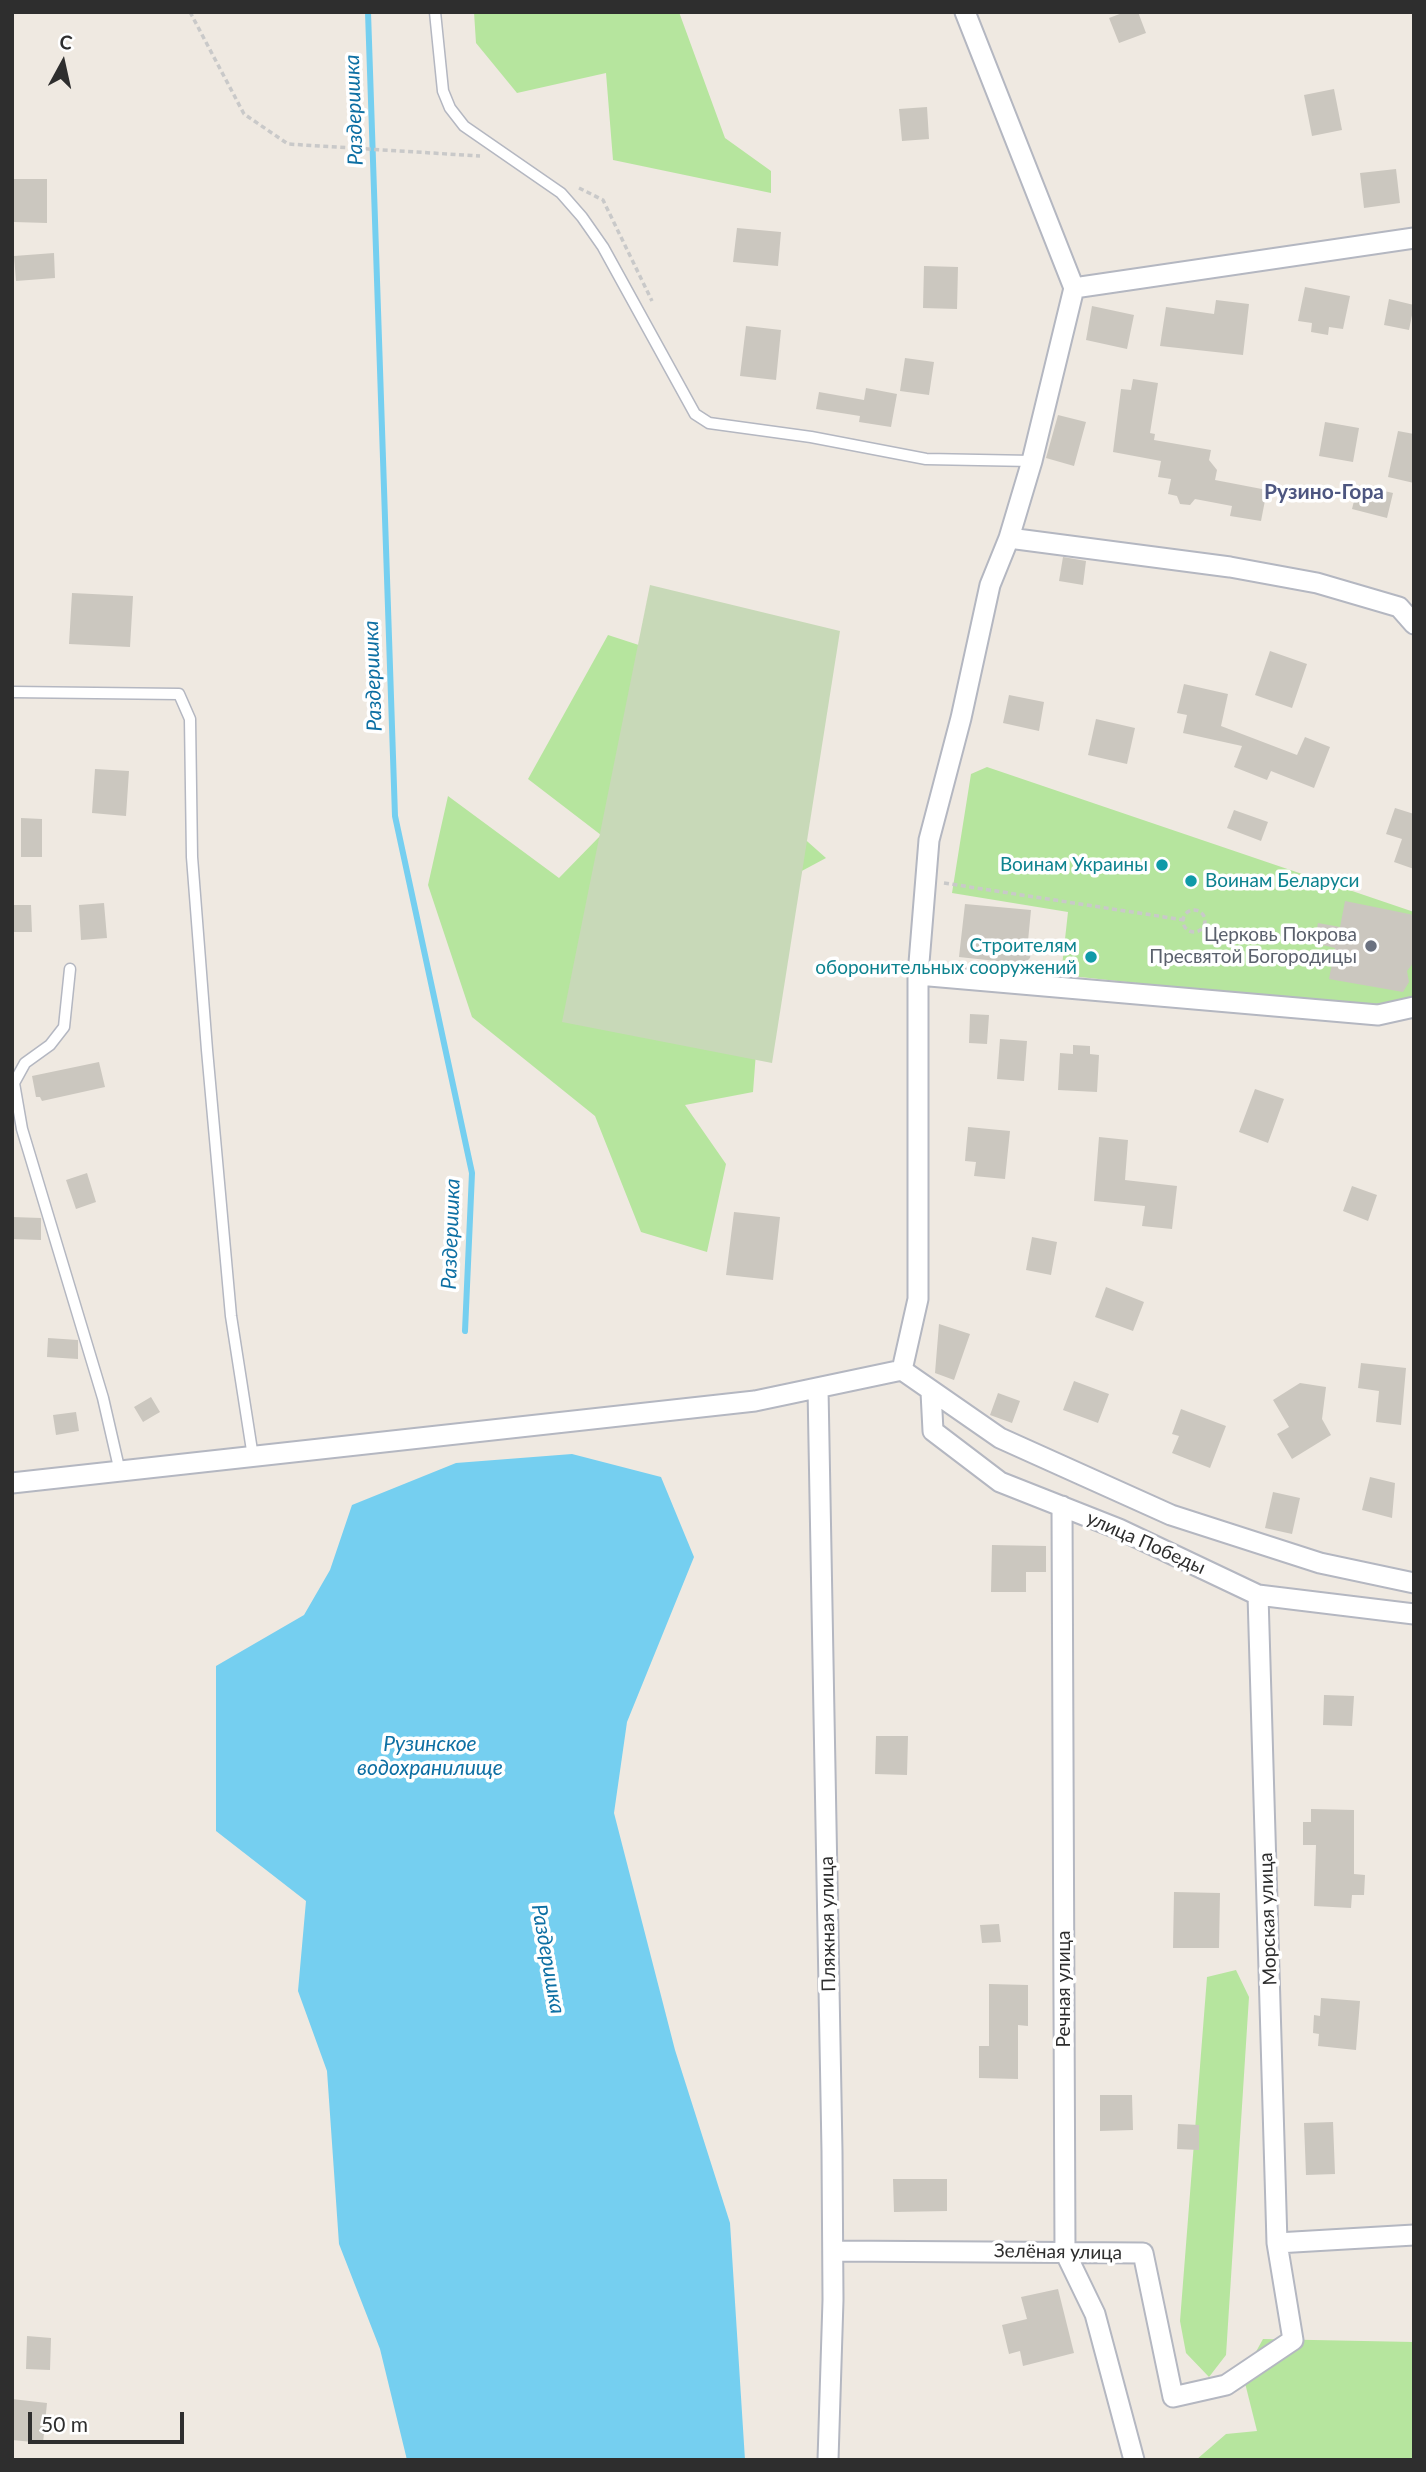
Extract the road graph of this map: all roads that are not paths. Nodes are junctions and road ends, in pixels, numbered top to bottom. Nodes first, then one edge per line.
1 (435, 12) edge
2 (965, 12) edge
3 (1414, 238) edge
4 (1074, 288) junction
5 (1032, 461) junction
6 (1009, 538) junction
7 (1414, 624) edge
8 (12, 692) edge
9 (70, 968) dead end
10 (918, 975) junction
11 (1414, 1007) edge
12 (902, 1370) junction
13 (818, 1388) junction
14 (931, 1392) junction
15 (253, 1458) junction
16 (120, 1472) junction
17 (12, 1483) edge
18 (1062, 1506) junction
19 (1414, 1583) edge
20 (1258, 1595) junction
21 (1414, 1614) edge
22 (1414, 2235) edge
23 (1277, 2243) junction
24 (833, 2251) junction
25 (1065, 2252) junction
26 (828, 2460) edge
27 (1134, 2460) edge

1 - 5 lane
2 - 4 street
3 - 4 street
4 - 5 street
5 - 6 street
6 - 7 street
6 - 10 street
8 - 15 lane
9 - 16 lane
10 - 11 street
10 - 12 street
12 - 13 street
12 - 14 street
13 - 15 street
13 - 24 street, Пляжная улица
14 - 18 street, улица Победы
14 - 19 street
15 - 16 street
16 - 17 street
18 - 20 street, улица Победы
18 - 25 street, Речная улица
20 - 21 street, улица Победы
20 - 23 street, Морская улица
22 - 23 street
23 - 25 street, Зелёная улица
24 - 25 street, Зелёная улица
24 - 26 street, Пляжная улица
25 - 27 street, Речная улица

